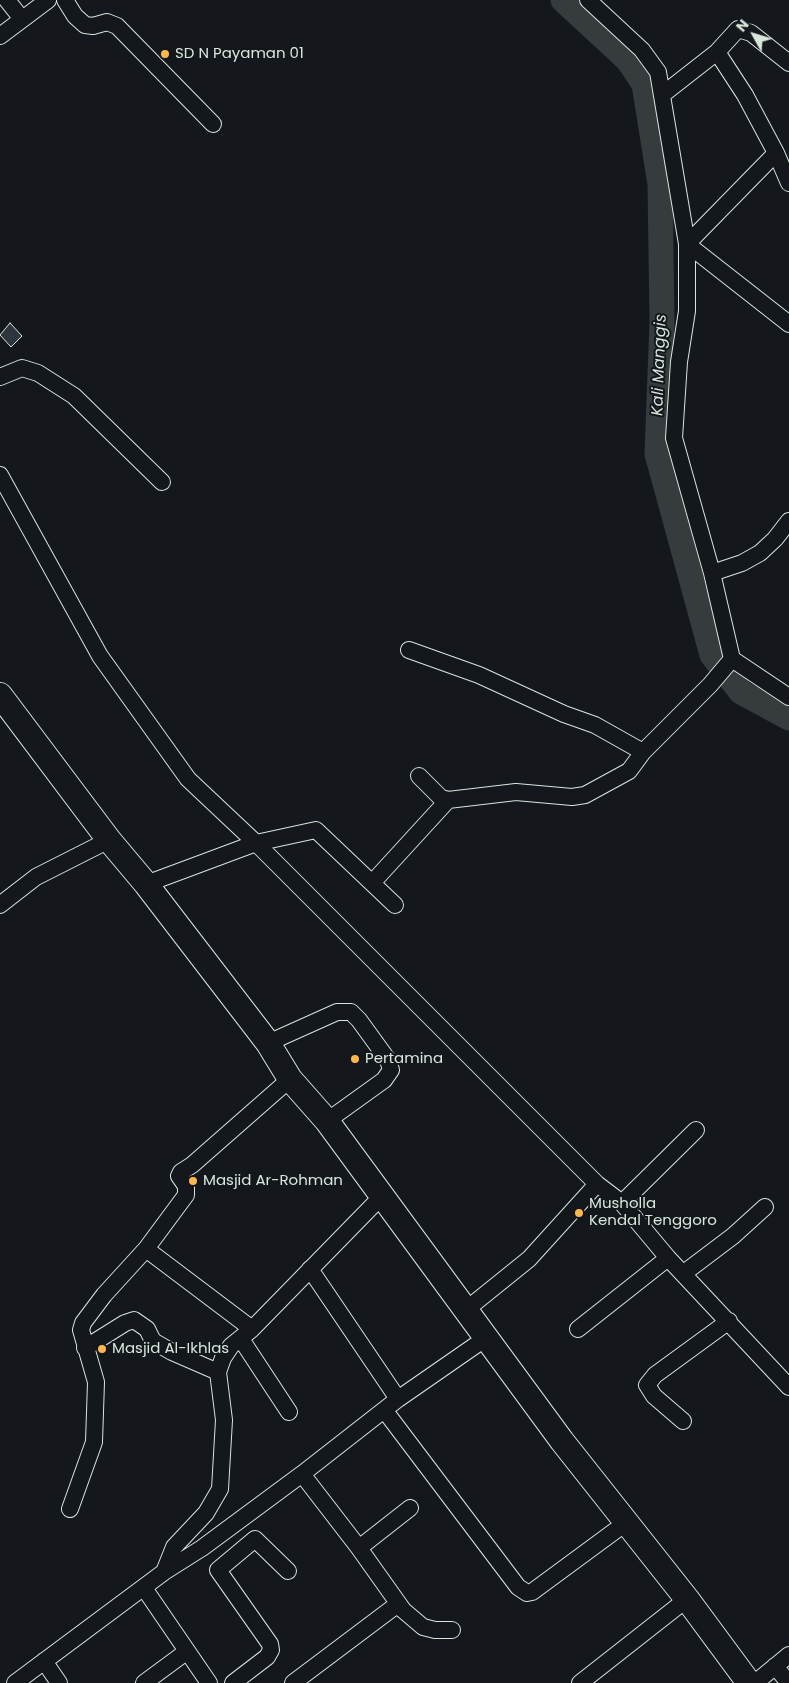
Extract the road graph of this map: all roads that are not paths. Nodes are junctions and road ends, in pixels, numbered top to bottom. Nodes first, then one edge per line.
1 (7, 0) edge
2 (48, 0) edge
3 (65, 0) edge
4 (588, 0) edge
5 (22, 19) junction
6 (0, 36) edge
7 (717, 52) junction
8 (789, 63) edge
9 (662, 95) junction
10 (213, 124) dead end
11 (776, 153) junction
12 (789, 183) edge
13 (687, 244) junction
14 (789, 324) edge
15 (0, 377) edge
16 (0, 475) edge
17 (162, 482) dead end
18 (789, 521) edge
19 (712, 573) junction
20 (409, 650) dead end
21 (730, 662) junction
22 (789, 697) edge
23 (1, 699) edge
24 (642, 752) junction
25 (419, 776) dead end
26 (448, 800) junction
27 (109, 840) junction
28 (256, 843) junction
29 (372, 883) junction
30 (146, 884) junction
31 (0, 905) edge
32 (395, 905) dead end
33 (268, 1043) junction
34 (290, 1079) junction
35 (327, 1121) junction
36 (696, 1130) dead end
37 (597, 1184) junction
38 (381, 1197) junction
39 (622, 1203) junction
40 (765, 1207) dead end
41 (146, 1249) junction
42 (668, 1258) junction
43 (310, 1269) junction
44 (684, 1273) junction
45 (467, 1310) junction
46 (729, 1321) junction
47 (578, 1330) dead end
48 (247, 1334) junction
49 (486, 1338) junction
50 (85, 1348) junction
51 (218, 1372) junction
52 (789, 1387) edge
53 (398, 1399) junction
54 (385, 1411) junction
55 (289, 1412) dead end
56 (683, 1421) dead end
57 (302, 1474) junction
58 (70, 1508) dead end
59 (410, 1508) dead end
60 (239, 1519) junction
61 (627, 1522) junction
62 (255, 1539) junction
63 (202, 1548) junction
64 (359, 1548) junction
65 (218, 1570) junction
66 (164, 1572) junction
67 (288, 1572) dead end
68 (144, 1588) junction
69 (687, 1599) junction
70 (398, 1604) junction
71 (452, 1630) dead end
72 (186, 1652) junction
73 (789, 1655) edge
74 (44, 1661) junction
75 (775, 1666) junction
76 (788, 1682) edge
77 (15, 1683) edge
78 (59, 1683) edge
79 (144, 1683) edge
80 (209, 1683) edge
81 (233, 1683) edge
82 (293, 1683) edge
83 (580, 1683) edge
84 (750, 1683) edge

1 - 5 street
2 - 5 street
3 - 10 street
4 - 9 street
5 - 6 street
7 - 8 street
7 - 9 street
7 - 11 street
9 - 13 street
11 - 12 street
11 - 13 street
13 - 14 street
13 - 19 street
15 - 17 street
16 - 28 street
18 - 19 street
19 - 21 street
20 - 24 street
21 - 22 street
21 - 24 street
23 - 27 highway
24 - 26 street
25 - 26 street
26 - 29 street
27 - 30 highway
27 - 31 street
28 - 29 street
28 - 30 street
28 - 37 street
29 - 32 street
30 - 33 highway
33 - 34 highway
33 - 35 street
34 - 35 highway
34 - 41 street
35 - 38 highway
36 - 39 street
37 - 39 street
37 - 45 street
38 - 43 street
38 - 45 highway
39 - 42 street
40 - 44 street
41 - 48 street
41 - 50 street
42 - 44 street
42 - 47 street
43 - 48 street
43 - 53 street
44 - 46 street
45 - 49 highway
46 - 52 street
46 - 56 street
48 - 51 street
48 - 55 street
49 - 53 street
49 - 61 highway
50 - 51 street
50 - 58 street
51 - 66 street
53 - 54 street
54 - 57 street
54 - 61 street
57 - 60 street
57 - 64 street
59 - 64 street
60 - 62 street
60 - 63 street
61 - 69 highway
62 - 65 street
62 - 67 street
63 - 65 street
63 - 66 street
64 - 70 street
65 - 81 street
66 - 68 street
68 - 72 street
68 - 74 street
69 - 83 street
69 - 84 highway
70 - 71 street
70 - 82 street
72 - 79 street
72 - 80 street
73 - 75 street
74 - 77 street
74 - 78 street
75 - 76 street
75 - 84 street

